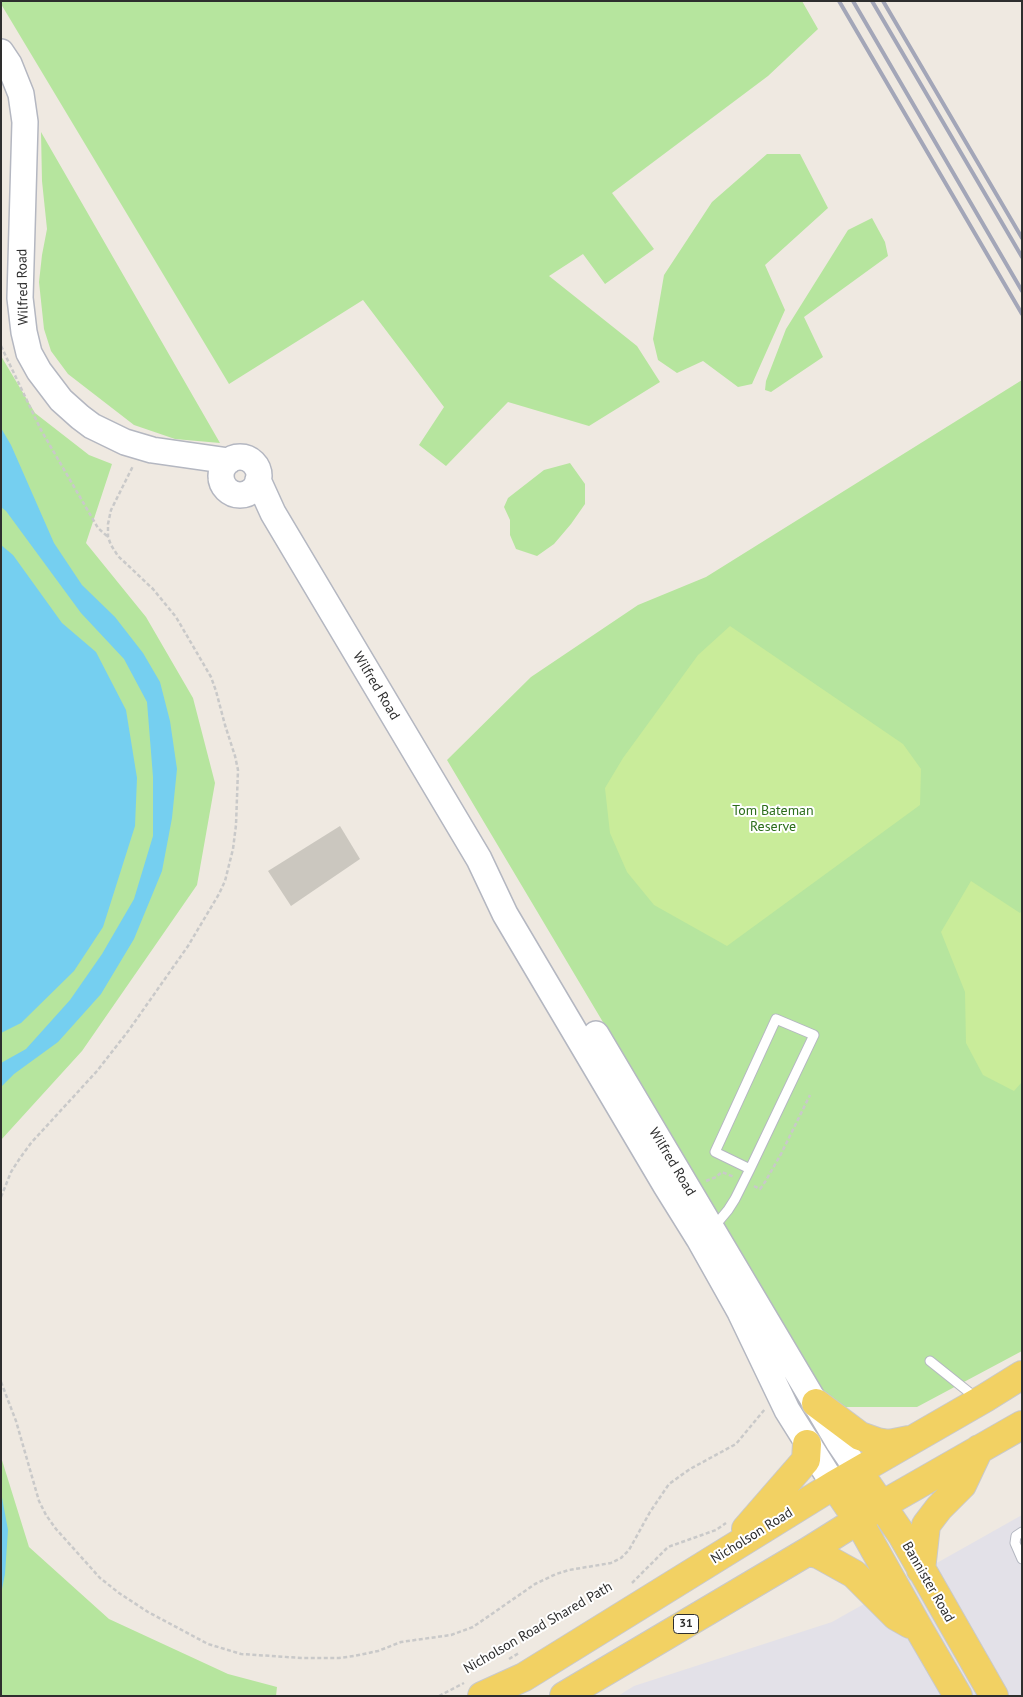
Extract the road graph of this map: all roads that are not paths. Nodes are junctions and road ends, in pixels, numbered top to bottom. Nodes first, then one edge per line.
1 (1, 52) edge
2 (750, 1169) junction
3 (705, 1234) junction
4 (930, 1361) dead end
5 (1022, 1375) edge
6 (985, 1398) junction
7 (816, 1403) junction
8 (1022, 1425) edge
9 (913, 1440) junction
10 (807, 1444) junction
11 (979, 1449) junction
12 (858, 1471) junction
13 (834, 1485) junction
14 (882, 1505) junction
15 (858, 1520) junction
16 (1022, 1532) edge
17 (727, 1551) junction
18 (807, 1552) junction
19 (1022, 1559) edge
20 (921, 1570) junction
21 (919, 1629) junction
22 (476, 1688) edge
23 (564, 1696) edge
24 (958, 1696) edge
25 (994, 1696) edge

1 - 3 main road, Wilfred Road
2 - 2 lane
2 - 3 lane
3 - 7 main road, Wilfred Road
3 - 10 main road, Wilfred Road
4 - 6 lane
5 - 6 main road, Nicholson Road
6 - 9 main road, Nicholson Road
7 - 9 main road
7 - 12 main road, Wilfred Road
8 - 11 main road, 31
9 - 12 main road, Nicholson Road
10 - 13 main road, Wilfred Road
10 - 17 main road
11 - 14 main road, 31
11 - 20 main road
12 - 13 main road, Nicholson Road
12 - 14 main road, Bannister Road
13 - 15 main road
13 - 17 main road, Nicholson Road
14 - 15 main road, 31
14 - 20 main road, Bannister Road
15 - 18 main road, 31
15 - 21 main road
16 - 19 lane
17 - 22 main road, Nicholson Road
18 - 21 main road
18 - 23 main road, 31
20 - 25 main road, Bannister Road
21 - 24 main road

